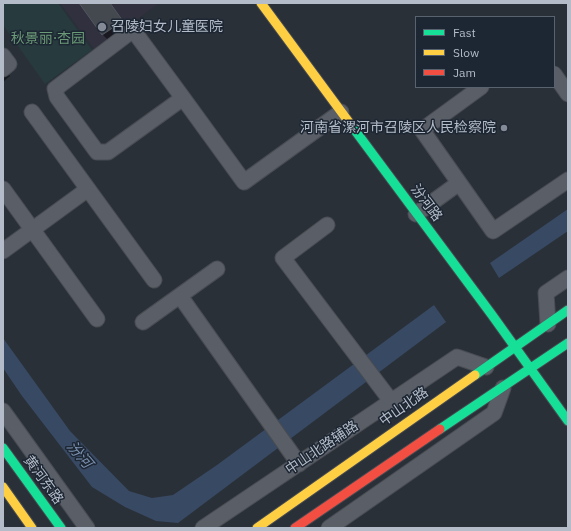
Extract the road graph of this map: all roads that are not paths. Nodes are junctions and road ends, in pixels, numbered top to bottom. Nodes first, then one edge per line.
1 (261, 3) edge
2 (3, 56) edge
3 (3, 69) edge
4 (555, 75) edge
5 (480, 88) edge
6 (568, 94) edge
7 (182, 98) junction
8 (32, 112) dead end
9 (341, 112) junction
10 (568, 180) edge
11 (459, 183) junction
12 (3, 189) edge
13 (88, 189) junction
14 (416, 214) junction
15 (327, 225) dead end
16 (32, 229) junction
17 (3, 251) edge
18 (217, 269) dead end
19 (568, 278) edge
20 (154, 280) dead end
21 (180, 296) junction
22 (568, 310) edge
23 (97, 319) dead end
24 (143, 322) dead end
25 (548, 324) junction
26 (515, 347) junction
27 (566, 347) edge
28 (486, 367) junction
29 (531, 369) junction
30 (503, 388) junction
31 (391, 401) junction
32 (3, 411) edge
33 (568, 421) edge
34 (3, 448) edge
35 (298, 464) junction
36 (3, 487) edge
37 (32, 528) edge
38 (61, 528) edge
39 (87, 528) edge
40 (203, 528) edge
41 (257, 528) edge
42 (295, 528) edge
43 (329, 528) edge

1 - 9 main road, 汾河路
2 - 3 street
4 - 6 street
5 - 11 street
7 - 7 street
7 - 9 street
8 - 13 street
9 - 14 main road, 汾河路
10 - 11 street
11 - 14 street
12 - 16 street
13 - 16 street
13 - 20 street
14 - 26 main road, 汾河路
15 - 31 street
16 - 17 street
16 - 23 street
18 - 21 street
19 - 25 street
21 - 24 street
21 - 35 street
22 - 25 main road, 中山北路
25 - 26 main road, 中山北路
26 - 28 main road, 中山北路
26 - 29 main road, 汾河路
27 - 29 main road
28 - 31 street, 中山北路辅路
28 - 41 main road, 中山北路
29 - 30 main road
29 - 33 main road, 汾河路
30 - 42 main road
30 - 43 street
31 - 35 street, 中山北路辅路
32 - 39 street
34 - 38 main road, 黄河东路
35 - 40 street, 中山北路辅路
36 - 37 main road

